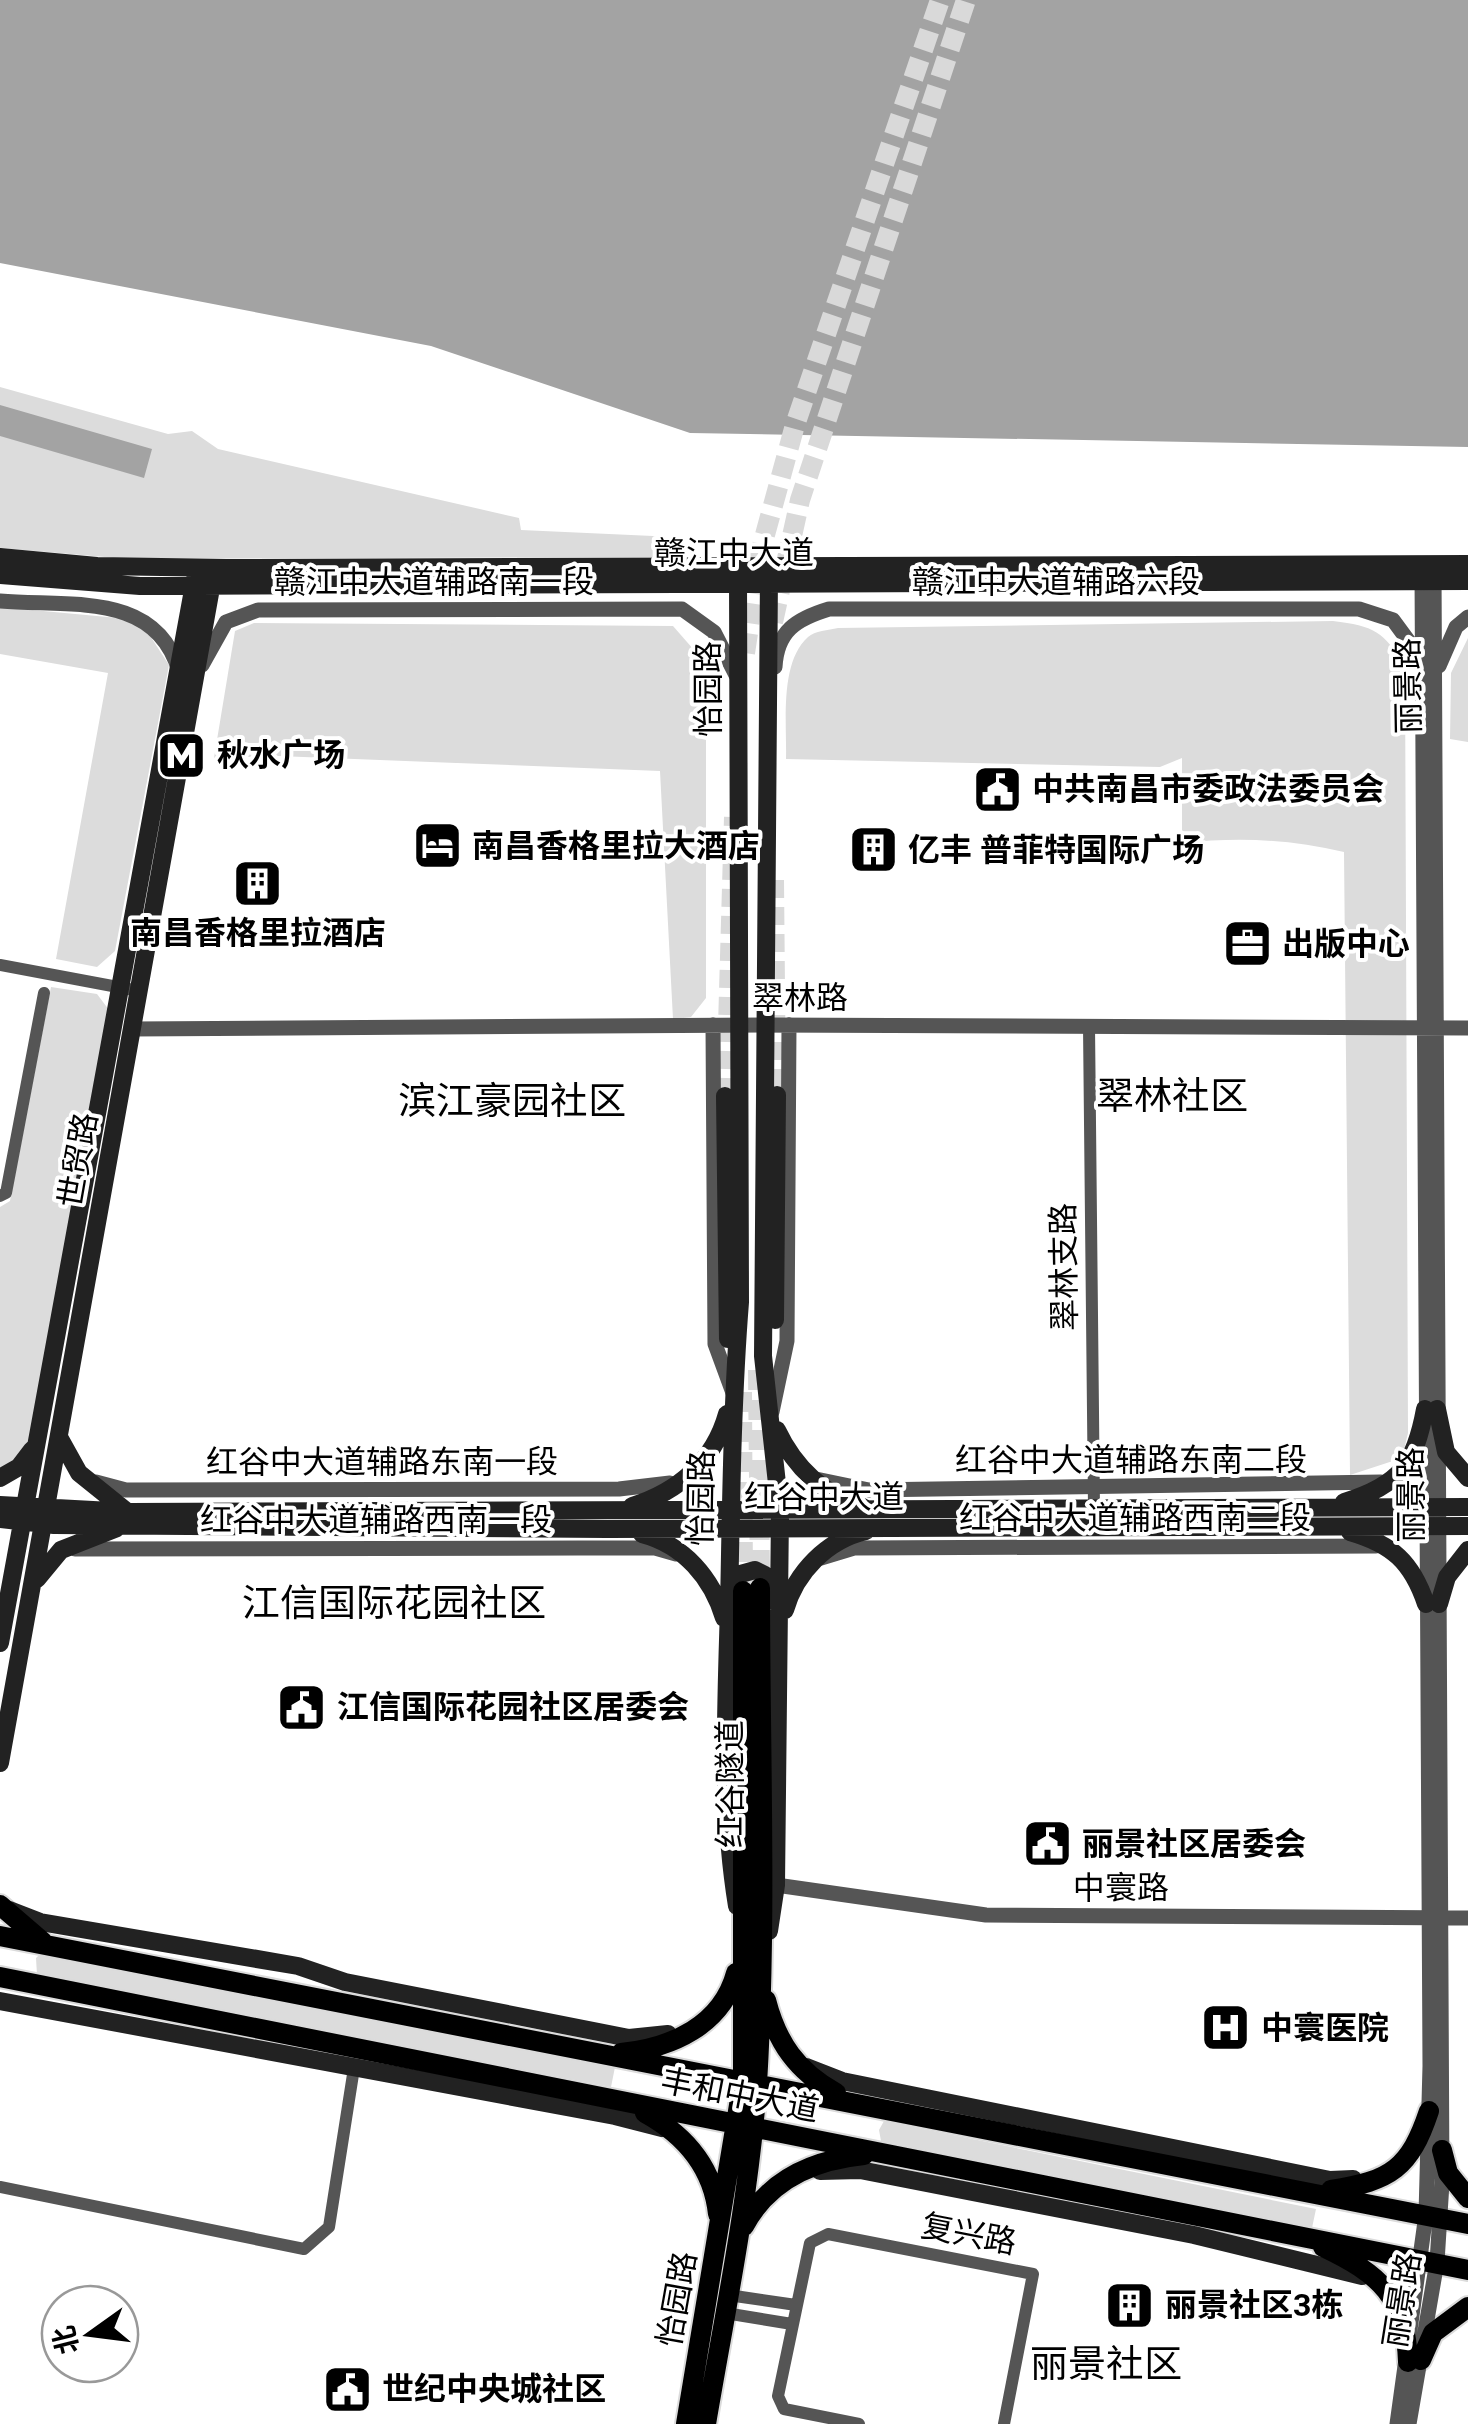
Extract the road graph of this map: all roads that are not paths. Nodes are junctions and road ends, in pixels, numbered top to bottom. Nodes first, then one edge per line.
1 (0, 557) edge
2 (1468, 564) edge
3 (1428, 572) junction
4 (0, 574) edge
5 (738, 576) junction
6 (769, 576) junction
7 (204, 577) junction
8 (1468, 581) edge
9 (0, 602) edge
10 (1468, 617) edge
11 (1422, 660) junction
12 (1436, 674) junction
13 (187, 678) junction
14 (738, 678) junction
15 (770, 741) junction
16 (0, 964) edge
17 (118, 987) junction
18 (139, 990) junction
19 (44, 993) dead end
20 (764, 1024) junction
21 (740, 1025) junction
22 (789, 1025) junction
23 (713, 1026) junction
24 (1089, 1026) junction
25 (1432, 1028) junction
26 (1468, 1028) edge
27 (132, 1029) junction
28 (777, 1095) tunnel mouth
29 (725, 1096) tunnel mouth
30 (0, 1196) edge
31 (732, 1392) junction
32 (1432, 1409) junction
33 (772, 1412) junction
34 (38, 1436) junction
35 (59, 1437) junction
36 (78, 1473) junction
37 (2, 1477) edge
38 (688, 1477) junction
39 (808, 1477) junction
40 (1467, 1477) edge
41 (1395, 1478) junction
42 (1093, 1486) junction
43 (0, 1505) edge
44 (1432, 1507) junction
45 (1468, 1507) edge
46 (1094, 1508) junction
47 (617, 1511) junction
48 (23, 1516) junction
49 (1323, 1516) junction
50 (44, 1517) junction
51 (0, 1519) edge
52 (126, 1519) junction
53 (730, 1519) junction
54 (781, 1519) junction
55 (886, 1519) junction
56 (1468, 1526) edge
57 (1432, 1527) junction
58 (606, 1529) junction
59 (61, 1550) junction
60 (1467, 1550) edge
61 (1398, 1552) junction
62 (0, 1559) edge
63 (690, 1560) junction
64 (813, 1561) junction
65 (10, 1584) junction
66 (30, 1594) junction
67 (1432, 1604) junction
68 (780, 1630) junction
69 (0, 1643) edge
70 (728, 1650) junction
71 (0, 1763) edge
72 (776, 1885) junction
73 (1, 1906) edge
74 (1436, 1918) junction
75 (1468, 1918) edge
76 (0, 1936) edge
77 (48, 1946) junction
78 (744, 1947) junction
79 (0, 1977) edge
80 (761, 1979) junction
81 (0, 2001) edge
82 (702, 2025) junction
83 (607, 2055) junction
84 (792, 2060) junction
85 (354, 2068) junction
86 (750, 2082) junction
87 (610, 2101) junction
88 (874, 2107) junction
89 (1429, 2110) junction
90 (746, 2124) junction
91 (690, 2147) junction
92 (1442, 2150) junction
93 (880, 2153) junction
94 (1392, 2172) junction
95 (790, 2176) junction
96 (0, 2187) edge
97 (1314, 2192) junction
98 (1468, 2198) edge
99 (1434, 2216) junction
100 (1468, 2224) edge
101 (729, 2234) junction
102 (1299, 2235) junction
103 (1429, 2261) junction
104 (1468, 2270) edge
105 (1384, 2286) junction
106 (727, 2304) junction
107 (796, 2305) junction
108 (1468, 2307) edge
109 (792, 2324) junction
110 (1414, 2361) junction
111 (686, 2424) edge
112 (706, 2424) edge
113 (859, 2424) edge
114 (1004, 2424) edge
115 (1396, 2424) edge
116 (1409, 2424) edge

1 - 7 main road, 赣江中大道
2 - 3 main road, 赣江中大道
3 - 6 main road, 赣江中大道
3 - 8 main road, 赣江中大道
3 - 11 street, 丽景路
3 - 12 street, 丽景路
4 - 7 main road, 赣江中大道
5 - 6 main road, 赣江中大道
5 - 7 main road, 赣江中大道
5 - 14 main road, 怡园路
6 - 15 main road, 怡园路
7 - 13 main road, 世贸路
9 - 13 street
10 - 12 street
11 - 15 street, 赣江中大道辅路六段
11 - 25 street, 丽景路
12 - 25 street, 丽景路
13 - 14 street, 赣江中大道辅路南一段
13 - 17 main road, 世贸路
13 - 18 main road, 世贸路
14 - 21 main road, 怡园路
15 - 20 main road, 怡园路
16 - 17 street
17 - 18 street
17 - 34 main road, 世贸路
18 - 27 main road, 世贸路
19 - 30 street
20 - 21 street, 翠林路
20 - 22 street, 翠林路
20 - 33 main road, 怡园路
21 - 23 street, 翠林路
21 - 31 main road, 怡园路
22 - 24 street, 翠林路
22 - 33 street
23 - 27 street, 翠林路
23 - 31 street
24 - 25 street, 翠林路
24 - 42 street, 翠林支路
25 - 26 street, 翠林路
25 - 32 street, 丽景路
27 - 35 main road, 世贸路
28 - 33 main road
29 - 31 main road
31 - 38 main road
31 - 53 main road, 怡园路
32 - 40 main road
32 - 41 main road
32 - 44 street, 丽景路
33 - 39 main road
33 - 54 main road, 怡园路
34 - 37 main road
34 - 48 main road, 世贸路
35 - 36 main road
35 - 50 main road, 世贸路
36 - 38 street, 红谷中大道辅路东南一段
36 - 52 main road
38 - 47 main road
39 - 42 street, 红谷中大道辅路东南二段
39 - 55 main road
41 - 42 street, 红谷中大道辅路东南二段
41 - 49 main road
42 - 46 street, 翠林支路
43 - 48 main road, 红谷中大道
44 - 45 main road, 红谷中大道
44 - 49 main road, 红谷中大道
44 - 57 street, 丽景路
46 - 49 main road, 红谷中大道
46 - 55 main road, 红谷中大道
47 - 52 main road, 红谷中大道
47 - 53 main road, 红谷中大道
48 - 50 main road, 红谷中大道
48 - 51 main road, 红谷中大道
48 - 65 main road, 世贸路
49 - 55 main road, 红谷中大道
49 - 57 main road, 红谷中大道
49 - 61 main road
50 - 52 main road, 红谷中大道
50 - 66 main road, 世贸路
52 - 58 main road, 红谷中大道
52 - 59 main road
53 - 54 main road, 红谷中大道
53 - 58 main road, 红谷中大道
53 - 70 main road, 怡园路
54 - 55 main road, 红谷中大道
54 - 68 main road, 怡园路
55 - 64 main road
56 - 57 main road, 红谷中大道
57 - 67 street, 丽景路
58 - 63 main road
59 - 63 street, 红谷中大道辅路西南一段
59 - 66 main road
60 - 67 main road
61 - 64 street, 红谷中大道辅路西南二段
61 - 67 main road
62 - 65 main road
63 - 70 main road
64 - 68 main road
65 - 69 main road, 世贸路
66 - 71 main road, 世贸路
67 - 74 street, 丽景路
68 - 70 main road
68 - 72 main road, 怡园路
70 - 78 main road, 怡园路
72 - 74 street, 中寰路
72 - 80 main road, 怡园路
73 - 77 main road
73 - 82 main road
74 - 75 street, 中寰路
74 - 89 street, 丽景路
74 - 92 street, 丽景路
76 - 77 main road, 丰和中大道
77 - 83 main road, 丰和中大道
78 - 80 main road, 红谷隧道
78 - 82 main road
78 - 86 main road, 怡园路
79 - 87 main road, 丰和中大道
80 - 84 main road
80 - 86 main road, 怡园路
81 - 85 main road
82 - 83 main road
83 - 86 main road, 丰和中大道
84 - 88 main road
84 - 94 main road
85 - 91 main road
85 - 96 street
86 - 88 main road, 丰和中大道
86 - 90 main road, 怡园路
87 - 90 main road, 丰和中大道
87 - 91 main road
88 - 97 main road, 丰和中大道
89 - 94 main road
89 - 99 street, 丽景路
90 - 93 main road, 丰和中大道
90 - 101 main road, 怡园路
91 - 101 main road
92 - 98 main road
92 - 99 street, 丽景路
93 - 95 main road
93 - 102 main road, 丰和中大道
94 - 97 main road
95 - 101 main road
95 - 105 main road
97 - 99 main road, 丰和中大道
99 - 100 main road, 丰和中大道
99 - 103 street, 丽景路
101 - 106 main road, 怡园路
101 - 111 main road, 怡园路
102 - 103 main road, 丰和中大道
102 - 105 main road
103 - 104 main road, 丰和中大道
103 - 110 street, 丽景路
105 - 110 main road
106 - 107 street
106 - 109 street
106 - 112 main road, 怡园路
107 - 109 street, 复兴路
107 - 114 street, 复兴路
108 - 110 main road
109 - 113 street, 复兴路
110 - 115 street, 丽景路
110 - 116 street, 丽景路

